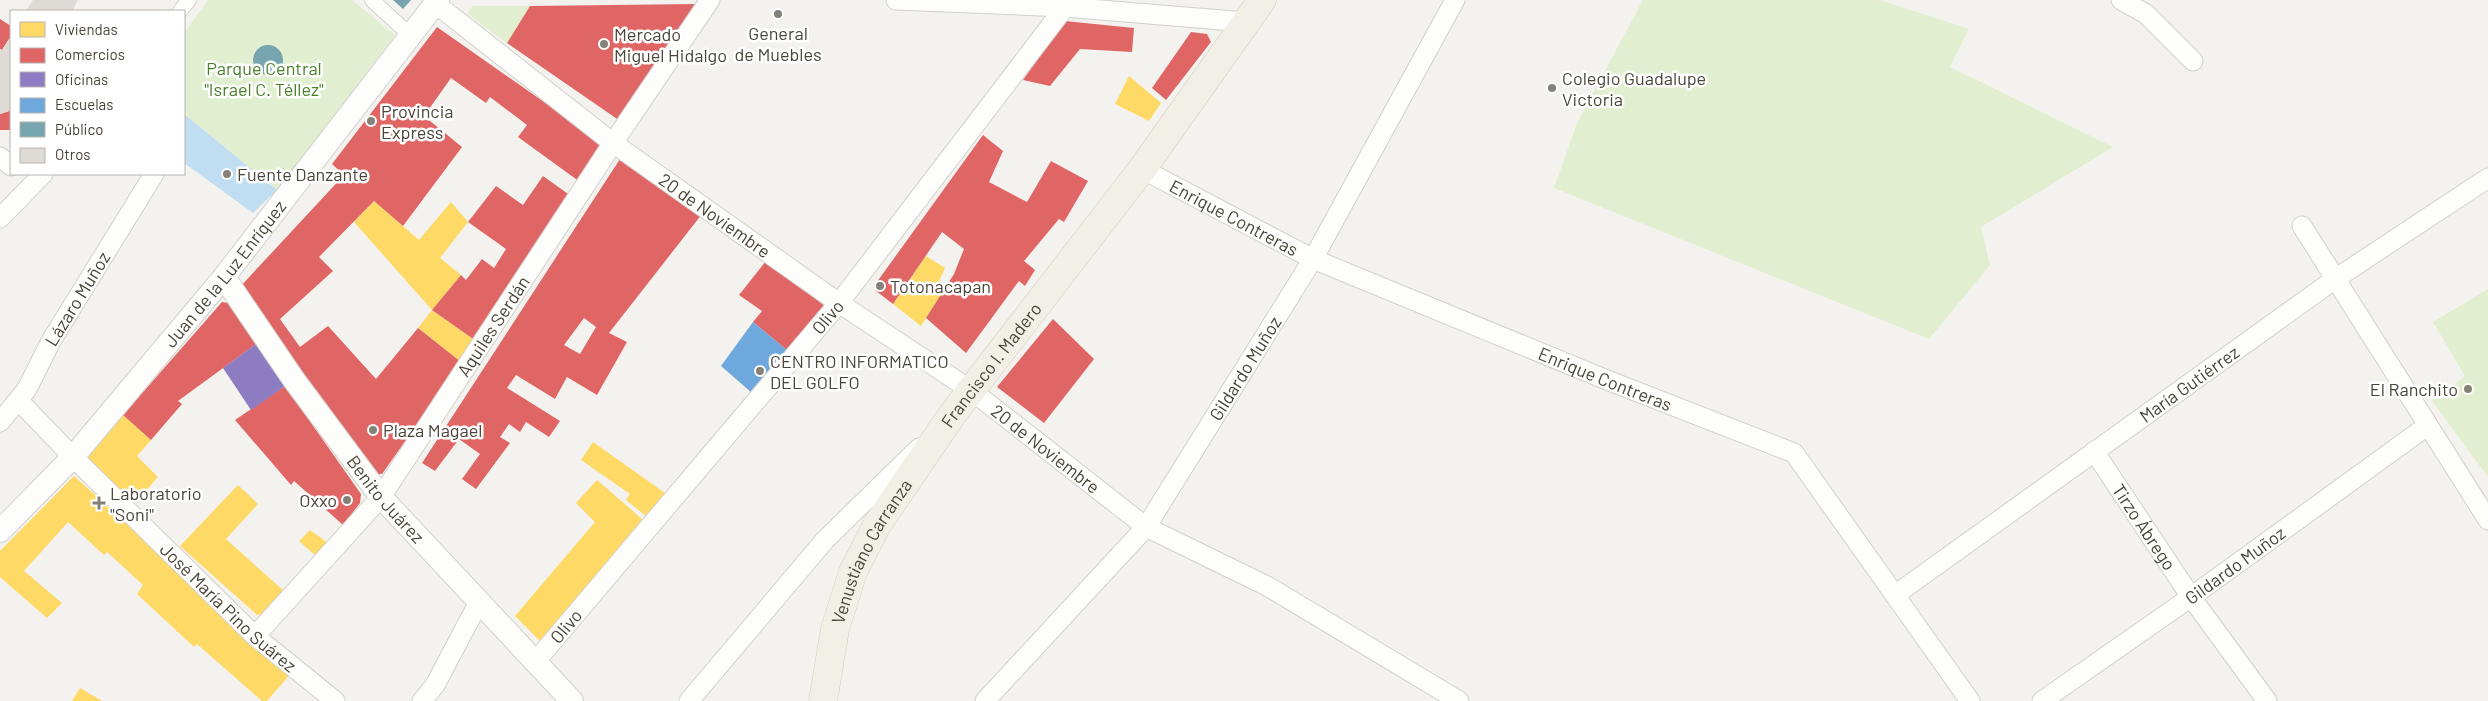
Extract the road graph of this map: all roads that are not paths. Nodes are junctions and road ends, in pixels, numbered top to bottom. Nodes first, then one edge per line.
1 (189, 0) edge
2 (372, 0) edge
3 (710, 0) edge
4 (896, 0) edge
5 (1455, 0) edge
6 (2121, 0) edge
7 (437, 2) edge
8 (1065, 7) junction
9 (181, 10) edge
10 (1254, 11) edge
11 (411, 36) junction
12 (2193, 61) dead end
13 (613, 144) junction
14 (0, 157) edge
15 (10, 165) edge
16 (1142, 169) junction
17 (153, 175) edge
18 (33, 177) edge
19 (2488, 178) edge
20 (0, 218) edge
21 (2302, 226) dead end
22 (1313, 259) junction
23 (224, 277) junction
24 (2335, 279) junction
25 (839, 303) junction
26 (972, 391) junction
27 (19, 401) junction
28 (952, 416) junction
29 (0, 422) edge
30 (2427, 426) junction
31 (2094, 451) junction
32 (73, 457) junction
33 (381, 497) junction
34 (2488, 520) edge
35 (4, 522) edge
36 (1146, 528) junction
37 (1896, 595) junction
38 (2191, 597) junction
39 (479, 602) junction
40 (255, 636) junction
41 (536, 661) junction
42 (335, 701) edge
43 (422, 701) edge
44 (572, 701) edge
45 (689, 701) edge
46 (823, 701) edge
47 (985, 701) edge
48 (1459, 701) edge
49 (1970, 701) edge
50 (2042, 701) edge
51 (2267, 701) edge

1 - 9 street
2 - 11 street
3 - 13 street, Aquiles Serdán
4 - 8 street
5 - 22 street, Gildardo Muñoz
6 - 12 street
7 - 11 street, Juan de la Luz Enríquez
7 - 13 street, 20 de Noviembre
8 - 10 street
8 - 25 street, Olivo
10 - 16 main road, Francisco I. Madero
11 - 23 street, Juan de la Luz Enríquez
13 - 25 street, 20 de Noviembre
13 - 33 street, Aquiles Serdán
14 - 15 street
16 - 22 street, Enrique Contreras
16 - 26 main road, Francisco I. Madero
17 - 27 street, Lázaro Muñoz
18 - 20 street
19 - 24 street, María Gutiérrez
21 - 24 street
22 - 36 street, Gildardo Muñoz
22 - 37 street, Enrique Contreras
23 - 32 street, Juan de la Luz Enríquez
23 - 33 street, Benito Juárez
24 - 30 street
24 - 31 street, María Gutiérrez
25 - 26 street, 20 de Noviembre
25 - 41 street, Olivo
26 - 28 main road, Francisco I. Madero
26 - 36 street, 20 de Noviembre
27 - 29 street, Lázaro Muñoz
27 - 32 street, José María Pino Suárez
28 - 45 street, Francisco I. Madero
28 - 46 main road, Venustiano Carranza
30 - 34 street
30 - 38 street, Gildardo Muñoz
31 - 37 street, María Gutiérrez
31 - 38 street, Tirzo Ábrego
32 - 35 street, Juan de la Luz Enríquez
32 - 40 street, José María Pino Suárez
33 - 39 street, Benito Juárez
33 - 40 street, Aquiles Serdán
36 - 47 street, Gildardo Muñoz
36 - 48 street, 20 de Noviembre
37 - 49 street, Enrique Contreras
38 - 50 street, Gildardo Muñoz
38 - 51 street, Tirzo Ábrego
39 - 41 street, Benito Juárez
39 - 43 street
40 - 42 street, José María Pino Suárez
41 - 44 street, Benito Juárez

